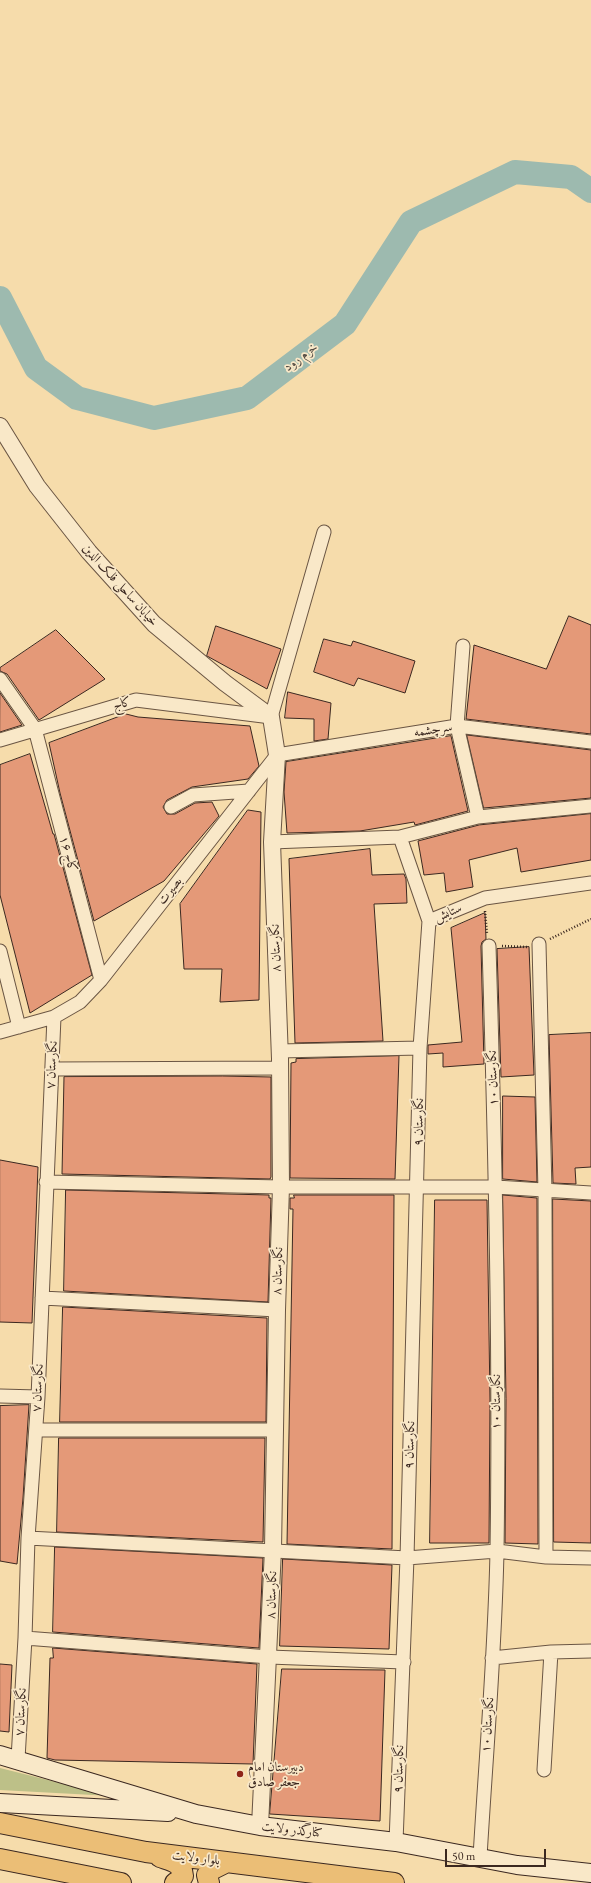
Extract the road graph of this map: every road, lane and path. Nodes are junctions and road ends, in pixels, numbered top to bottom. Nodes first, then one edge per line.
1 (0, 426) edge
2 (324, 532) dead end
3 (463, 646) dead end
4 (0, 680) edge
5 (271, 717) junction
6 (457, 726) junction
7 (35, 729) junction
8 (0, 740) edge
9 (591, 742) edge
10 (277, 755) junction
11 (249, 791) junction
12 (591, 806) edge
13 (171, 807) dead end
14 (478, 817) junction
15 (400, 837) junction
16 (272, 842) junction
17 (591, 883) edge
18 (485, 898) junction
19 (591, 919) edge
20 (429, 920) junction
21 (539, 944) junction
22 (489, 946) junction
23 (0, 951) edge
24 (101, 980) junction
25 (54, 1017) junction
26 (19, 1027) junction
27 (0, 1032) edge
28 (420, 1048) junction
29 (279, 1051) junction
30 (280, 1068) junction
31 (52, 1069) junction
32 (46, 1182) junction
33 (281, 1187) junction
34 (496, 1187) junction
35 (417, 1188) junction
36 (545, 1191) junction
37 (591, 1193) edge
38 (42, 1298) junction
39 (277, 1310) junction
40 (0, 1396) edge
41 (38, 1397) junction
42 (36, 1430) junction
43 (274, 1430) junction
44 (28, 1538) junction
45 (274, 1550) junction
46 (497, 1551) junction
47 (546, 1557) junction
48 (407, 1558) junction
49 (591, 1558) edge
50 (25, 1638) junction
51 (591, 1651) edge
52 (552, 1652) junction
53 (269, 1657) junction
54 (492, 1658) junction
55 (404, 1662) junction
56 (0, 1755) edge
57 (18, 1759) junction
58 (544, 1770) dead end
59 (0, 1803) edge
60 (196, 1814) junction
61 (0, 1824) edge
62 (260, 1826) junction
63 (396, 1842) junction
64 (146, 1852) junction
65 (480, 1857) junction
66 (0, 1859) edge
67 (227, 1862) junction
68 (517, 1865) junction
69 (591, 1873) edge
70 (82, 1879) edge
71 (121, 1883) edge
72 (175, 1883) edge
73 (209, 1883) edge
74 (394, 1883) edge
75 (561, 1883) edge

1 - 5 street, خیابان ساحلی فلک الدین
2 - 5 street
3 - 6 street
4 - 7 street
5 - 7 street, کاج
5 - 10 street, نگارستان ۸
6 - 9 street, سرچشمه
6 - 10 street, سرچشمه
6 - 14 street
7 - 8 street, کاج
7 - 24 street, کاج ۱۶
10 - 11 street, بصیرت
10 - 16 street, نگارستان ۸
11 - 13 street
11 - 24 street, بصیرت
12 - 14 street
14 - 15 street
15 - 16 street
15 - 20 street
16 - 29 street, نگارستان ۸
17 - 18 street, ستایش
18 - 20 street, ستایش
18 - 22 path
19 - 21 path
20 - 28 street, ستایش
21 - 22 path
21 - 36 street
22 - 34 street, نگارستان ۱۰
23 - 26 street
24 - 25 street, بصیرت
25 - 26 street, بصیرت
25 - 31 street, نگارستان ۷
26 - 27 street, بصیرت
28 - 29 street
28 - 35 street, نگارستان ۹
29 - 30 street, نگارستان ۸
30 - 31 street
30 - 33 street, نگارستان ۸
31 - 32 street, نگارستان ۷
32 - 33 street
32 - 38 street, نگارستان ۷
33 - 35 street
33 - 39 street, نگارستان ۸
34 - 35 street
34 - 36 street
34 - 46 street, نگارستان ۱۰
35 - 48 street, نگارستان ۹
36 - 37 street
36 - 47 street
38 - 39 street
38 - 41 street, نگارستان ۷
39 - 43 street, نگارستان ۸
40 - 41 street
41 - 42 street, نگارستان ۷
42 - 43 street
42 - 44 street, نگارستان ۷
43 - 45 street, نگارستان ۸
44 - 45 street
44 - 50 street, نگارستان ۷
45 - 48 street
45 - 53 street, نگارستان ۸
46 - 47 street
46 - 48 street
46 - 54 street, نگارستان ۱۰
47 - 49 street
48 - 55 street, نگارستان ۹
50 - 53 street
50 - 57 street, نگارستان ۷
51 - 52 street
52 - 54 street
52 - 58 street
53 - 55 street
53 - 62 street, نگارستان ۸
54 - 65 street, نگارستان ۱۰
55 - 63 street, نگارستان ۹
56 - 57 main road, کنارگذر ولایت
57 - 60 main road, کنارگذر ولایت
59 - 60 main road
60 - 62 main road, کنارگذر ولایت
61 - 64 main road, بلوار ولایت
62 - 63 main road, کنارگذر ولایت
63 - 65 main road, کنارگذر ولایت
64 - 67 main road, بلوار ولایت
64 - 72 main road
65 - 68 main road, کنارگذر ولایت
66 - 70 main road
67 - 73 main road
67 - 74 main road, بلوار ولایت
68 - 69 main road, کنارگذر ولایت
68 - 75 main road
70 - 71 main road

